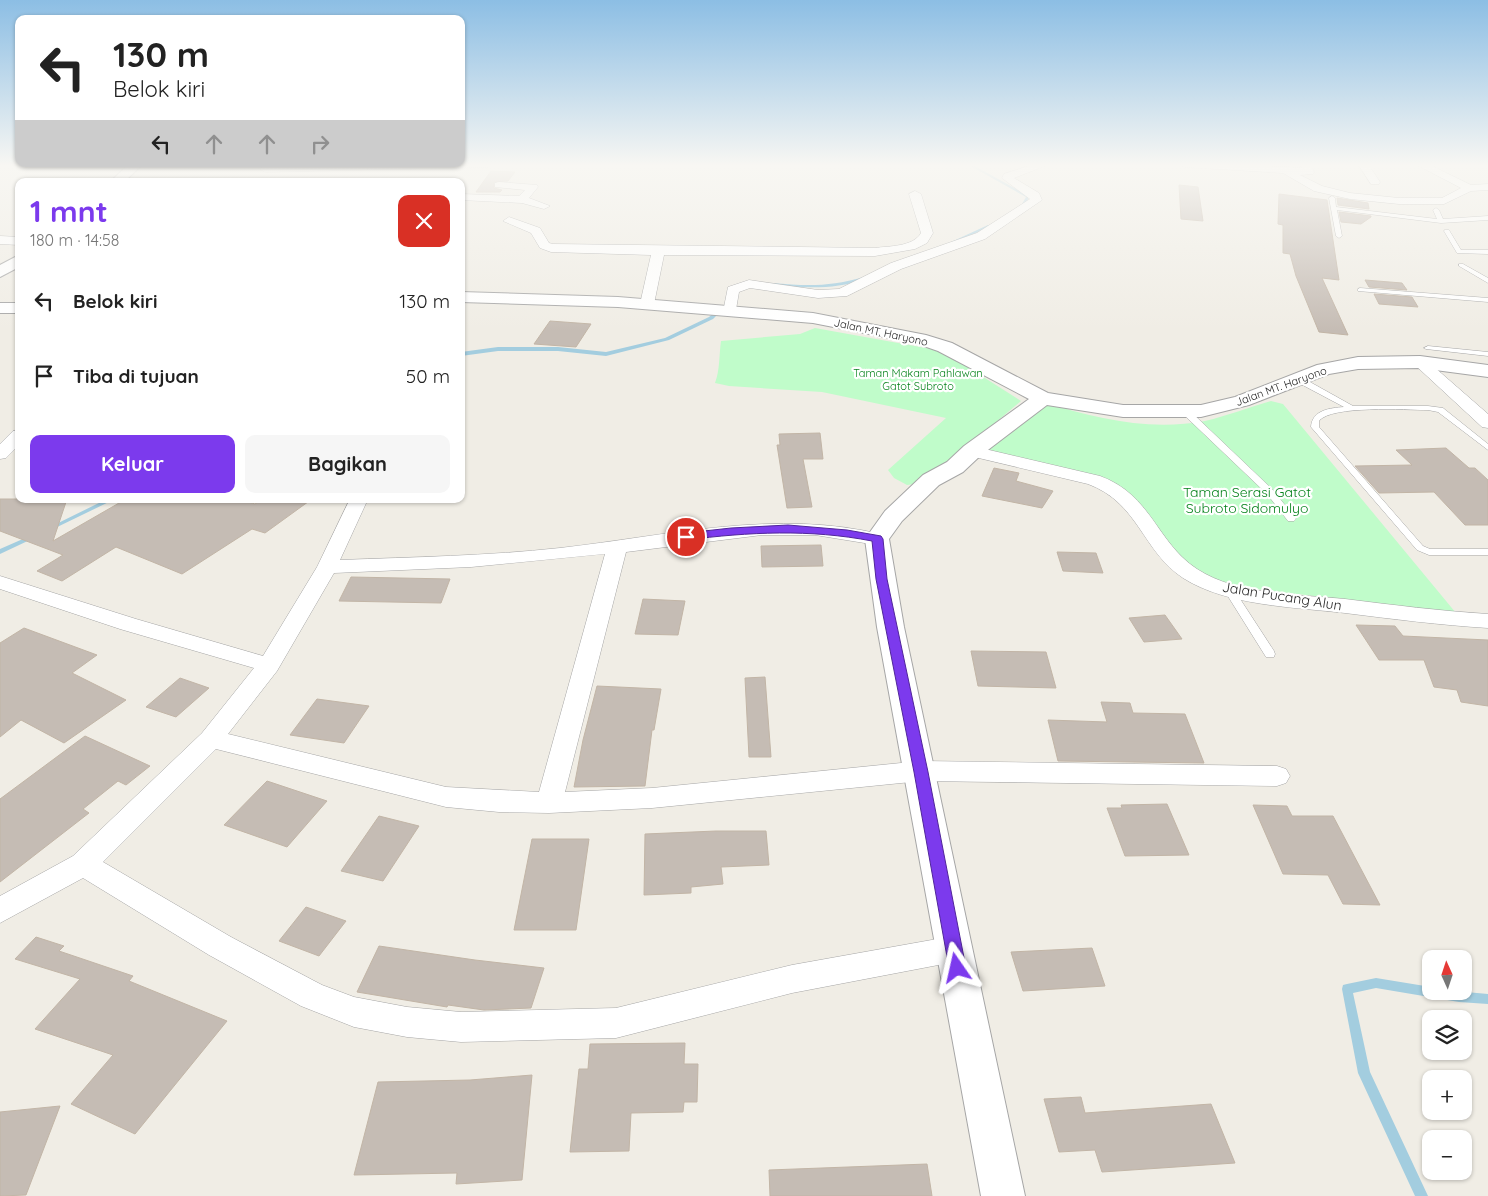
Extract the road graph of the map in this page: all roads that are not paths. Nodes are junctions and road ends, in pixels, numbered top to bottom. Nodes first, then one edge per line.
1 (924, 220) edge
2 (1004, 220) edge
3 (1336, 220) edge
4 (1431, 220) edge
5 (1460, 220) edge
6 (509, 221) dead end
7 (1441, 221) joint
8 (1448, 232) dead end
9 (1339, 236) dead end
10 (0, 240) edge
11 (15, 240) edge
12 (658, 251) junction
13 (1488, 252) edge
14 (15, 263) edge
15 (1461, 265) dead end
16 (0, 272) edge
17 (1488, 281) edge
18 (1360, 290) dead end
19 (465, 297) edge
20 (1488, 300) edge
21 (647, 304) junction
22 (0, 308) edge
23 (15, 308) edge
24 (730, 312) junction
25 (1488, 354) edge
26 (1424, 355) junction
27 (1488, 370) edge
28 (1298, 379) junction
29 (1043, 398) junction
30 (1352, 408) junction
31 (1186, 412) junction
32 (1488, 423) edge
33 (15, 439) edge
34 (1488, 448) edge
35 (972, 451) junction
36 (15, 454) edge
37 (0, 455) edge
38 (357, 503) edge
39 (1290, 519) dead end
40 (877, 539) junction
41 (617, 547) junction
42 (1488, 552) edge
43 (327, 567) junction
44 (0, 582) edge
45 (1229, 590) junction
46 (1488, 621) edge
47 (1270, 654) dead end
48 (269, 664) junction
49 (211, 739) junction
50 (921, 772) junction
51 (1277, 776) dead end
52 (550, 803) junction
53 (83, 864) junction
54 (0, 910) edge
55 (954, 949) junction
56 (1003, 1196) edge

1 - 12 street
2 - 24 street
3 - 9 lane
4 - 7 lane
5 - 7 lane
6 - 12 street
8 - 13 lane
10 - 11 street
12 - 21 street
14 - 16 street
15 - 17 lane
18 - 20 lane
19 - 21 street, Jalan MT. Haryono
21 - 24 street, Jalan MT. Haryono
22 - 23 street
24 - 29 street, Jalan MT. Haryono
25 - 26 lane
26 - 27 street, Jalan MT. Haryono
26 - 28 street, Jalan MT. Haryono
26 - 32 street
28 - 30 lane
28 - 31 street, Jalan MT. Haryono
29 - 31 street, Jalan MT. Haryono
29 - 35 street
30 - 34 lane
30 - 42 lane
31 - 39 lane
33 - 37 street
35 - 40 street
35 - 45 street, Jalan Pucang Alun
36 - 37 street
38 - 43 street
40 - 41 street
40 - 50 street
41 - 43 street
41 - 52 street
43 - 48 street
44 - 48 street
45 - 46 street, Jalan Pucang Alun
45 - 47 lane
48 - 49 street
49 - 52 street
49 - 53 street
50 - 51 street
50 - 52 street
50 - 55 street
53 - 54 street
53 - 55 street
55 - 56 street

